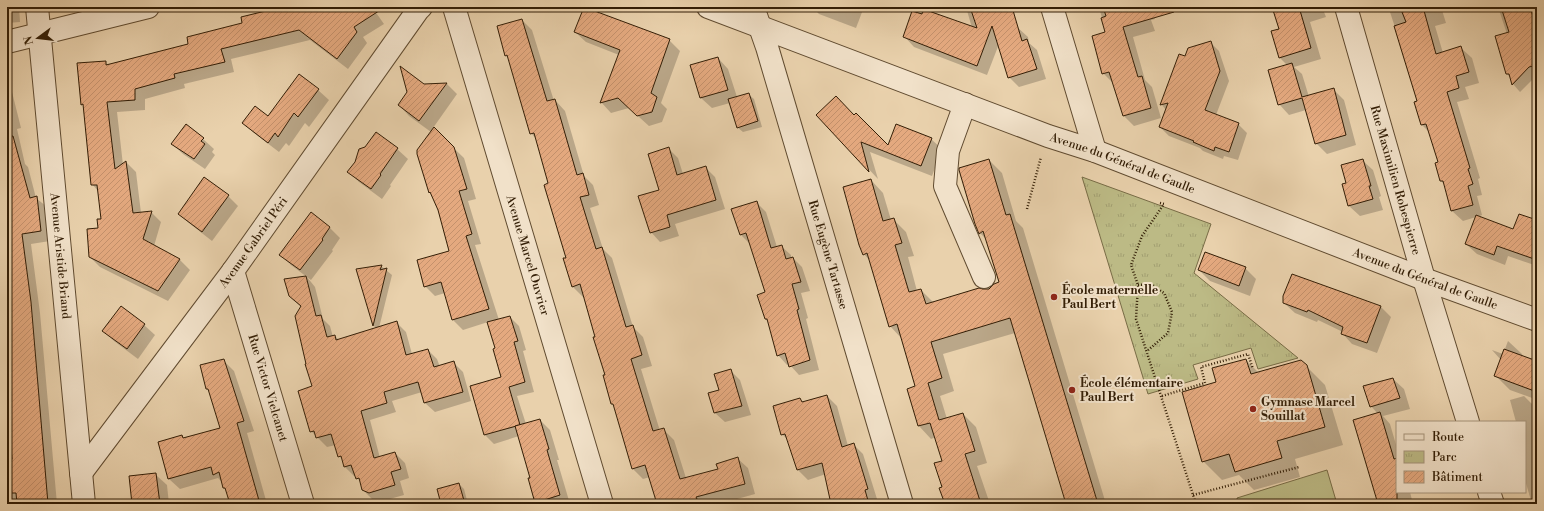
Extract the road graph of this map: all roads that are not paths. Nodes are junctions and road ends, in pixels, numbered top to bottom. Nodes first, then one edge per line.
1 (37, 7) edge
2 (148, 7) edge
3 (421, 7) edge
4 (454, 7) edge
5 (708, 7) edge
6 (1052, 7) edge
7 (1346, 7) edge
8 (756, 16) edge
9 (40, 34) junction
10 (7, 42) edge
11 (965, 104) junction
12 (1095, 151) junction
13 (233, 271) junction
14 (984, 277) dead end
15 (1424, 279) junction
16 (1537, 320) edge
17 (1468, 421) edge
18 (81, 473) junction
19 (1489, 493) edge
20 (84, 504) edge
21 (303, 504) edge
22 (602, 504) edge
23 (902, 504) edge
24 (1493, 504) edge

1 - 9 street, Avenue Aristide Briand
2 - 9 street
3 - 13 street, Avenue Gabriel Péri
4 - 22 street, Avenue Marcel Ouvrier
5 - 8 street, Avenue du Général de Gaulle
6 - 12 street
7 - 15 street, Rue Maximilien Robespierre
8 - 11 street, Avenue du Général de Gaulle
8 - 23 street, Rue Eugène Tartasse
9 - 10 street
9 - 18 street, Avenue Aristide Briand
11 - 12 street, Avenue du Général de Gaulle
11 - 14 street
12 - 15 street, Avenue du Général de Gaulle
13 - 18 street, Avenue Gabriel Péri
13 - 21 street, Rue Victor Vielcanet
15 - 16 street, Avenue du Général de Gaulle
15 - 17 street, Rue Maximilien Robespierre
18 - 20 street, Avenue Aristide Briand
19 - 24 street

